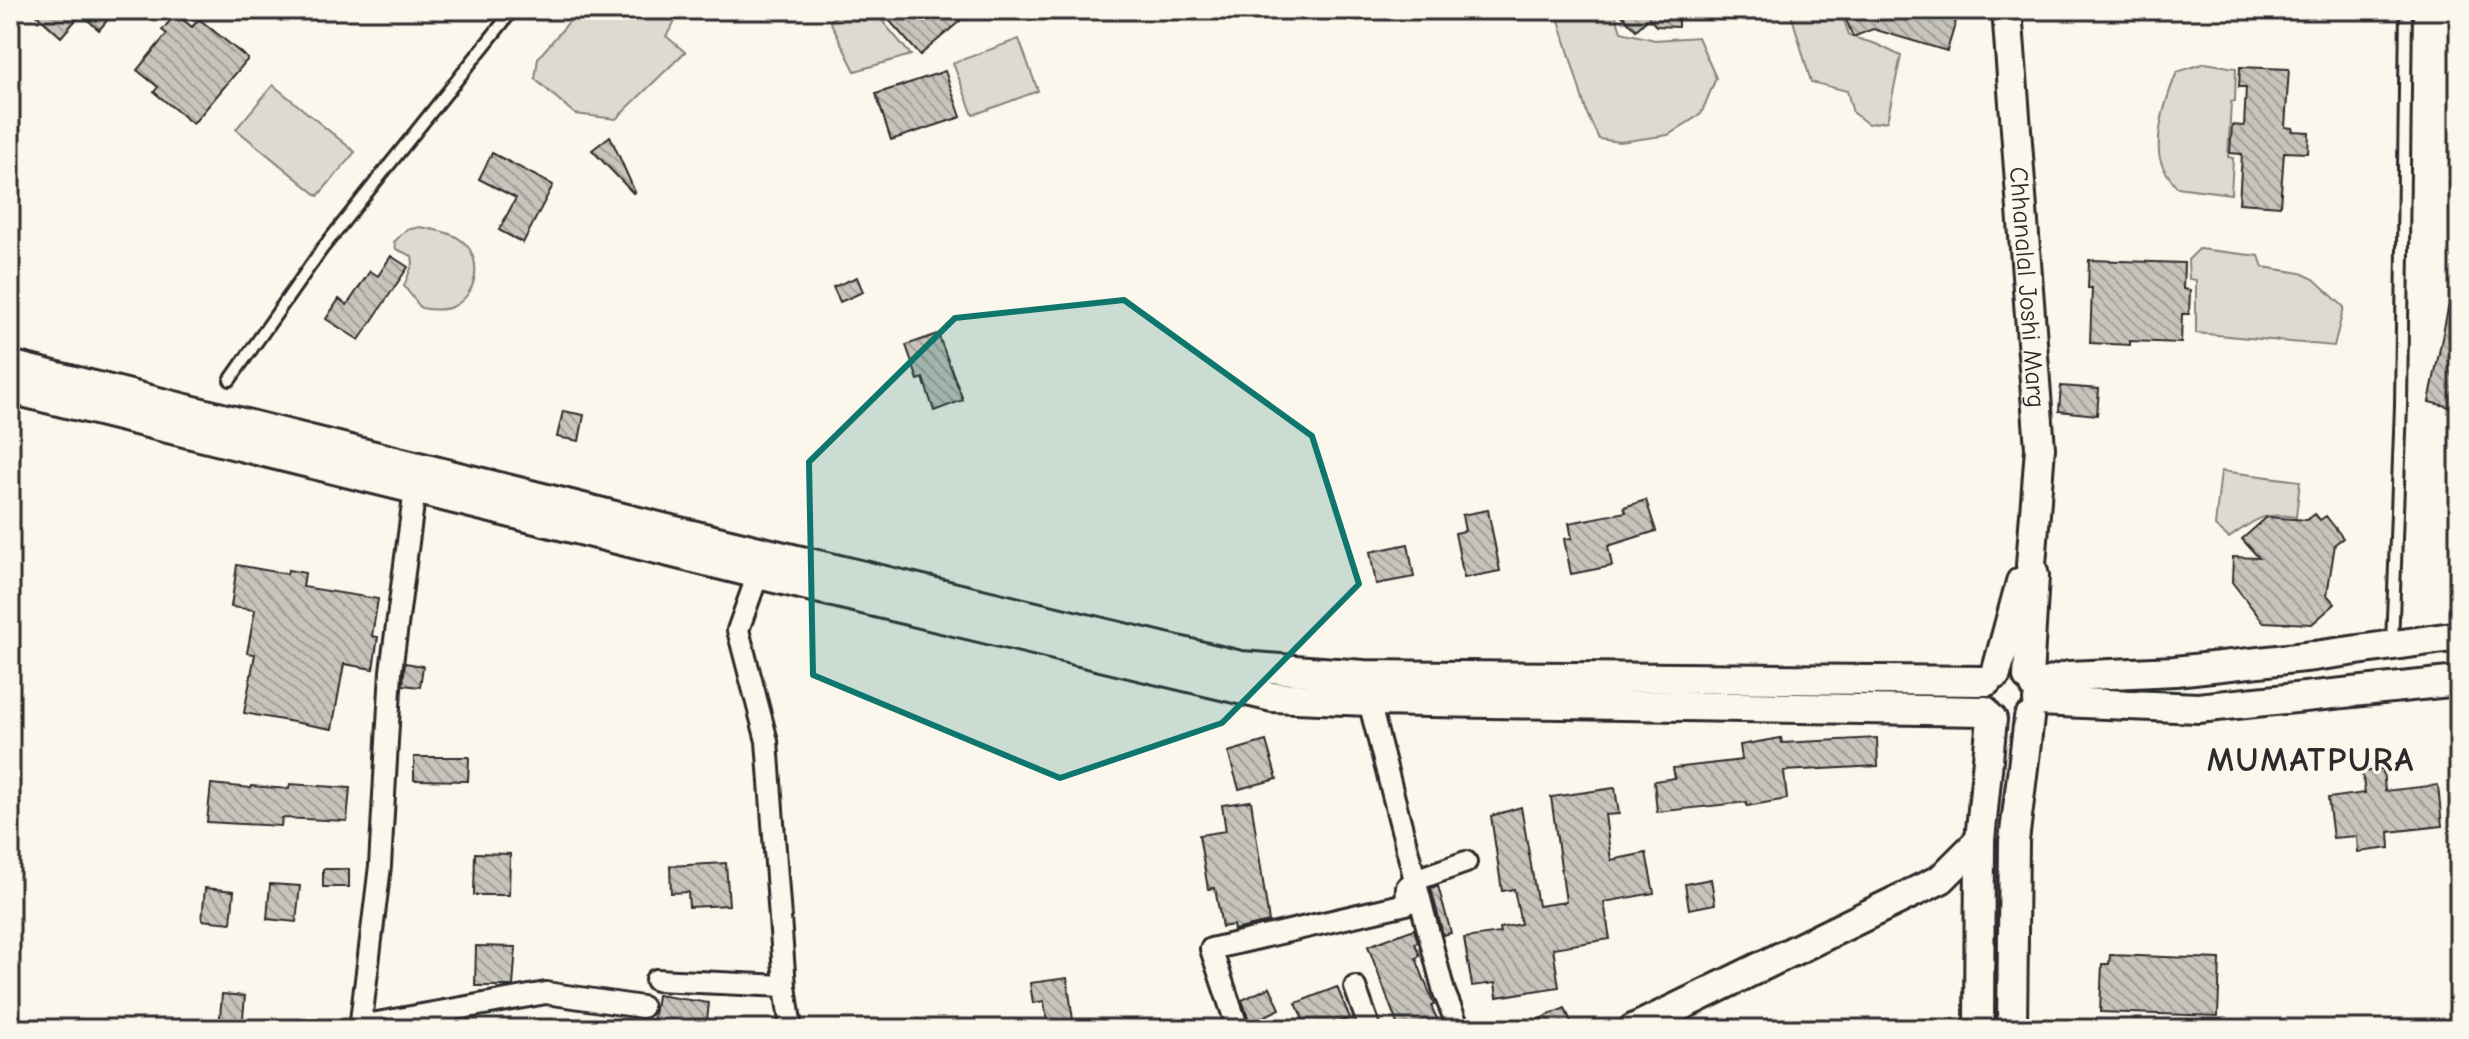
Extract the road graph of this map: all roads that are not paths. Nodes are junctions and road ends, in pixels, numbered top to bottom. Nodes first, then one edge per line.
1 (513, 10) edge
2 (2007, 10) edge
3 (2406, 10) edge
4 (10, 365) edge
5 (230, 380) dead end
6 (10, 389) edge
7 (415, 489) junction
8 (2031, 565) junction
9 (758, 574) junction
10 (2459, 636) edge
11 (2392, 646) junction
12 (1992, 678) junction
13 (2459, 681) edge
14 (1366, 688) junction
15 (2033, 696) junction
16 (1988, 715) junction
17 (1980, 840) junction
18 (1466, 862) dead end
19 (1415, 880) junction
20 (656, 980) dead end
21 (785, 986) junction
22 (1355, 987) dead end
23 (642, 1007) dead end
24 (360, 1028) edge
25 (791, 1029) edge
26 (1238, 1029) edge
27 (1370, 1029) edge
28 (1459, 1029) edge
29 (1633, 1029) edge
30 (1979, 1029) edge
31 (2012, 1029) edge

1 - 5 lane
2 - 8 street, Chhanalal Joshi Marg
3 - 11 lane
4 - 14 street
6 - 7 street
7 - 9 street
7 - 24 street
8 - 12 street, Chhanalal Joshi Marg
8 - 15 street, Chhanalal Joshi Marg
9 - 14 street
9 - 21 street
10 - 11 street
11 - 15 street
12 - 14 street
12 - 15 street
12 - 16 street
13 - 15 street
14 - 16 street
14 - 19 street
15 - 16 street
15 - 31 street, Chhanalal Joshi Marg
16 - 17 street
17 - 29 street
17 - 30 street
18 - 19 street
19 - 26 street
19 - 28 street
20 - 21 street
21 - 25 street
22 - 27 street
23 - 24 street

